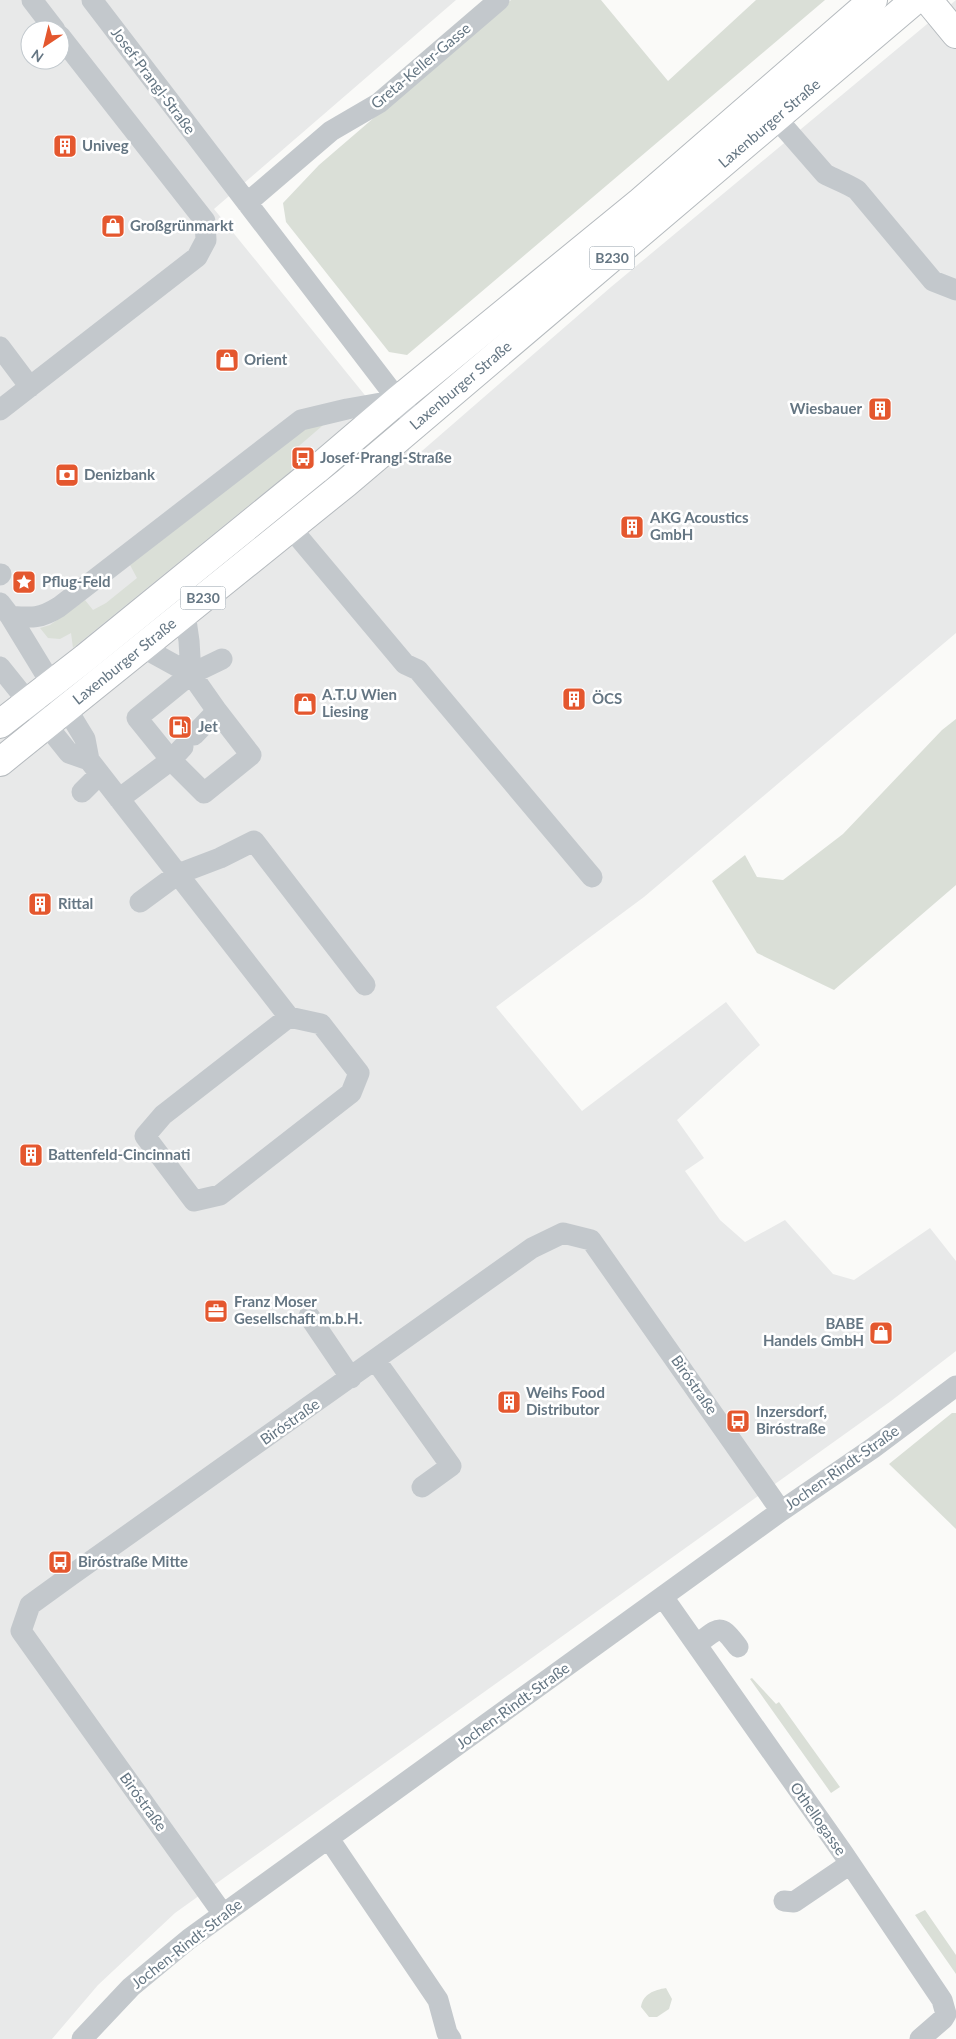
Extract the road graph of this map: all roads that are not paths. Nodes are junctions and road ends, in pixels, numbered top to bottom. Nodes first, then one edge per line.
1 (32, 0) edge
2 (92, 0) edge
3 (499, 0) edge
4 (873, 0) edge
5 (915, 0) edge
6 (928, 0) edge
7 (950, 0) edge
8 (956, 8) edge
9 (48, 20) edge
10 (956, 34) edge
11 (70, 49) edge
12 (777, 119) junction
13 (247, 203) junction
14 (956, 290) edge
15 (0, 347) edge
16 (30, 387) junction
17 (398, 400) junction
18 (0, 410) edge
19 (417, 423) junction
20 (290, 528) junction
21 (5, 610) edge
22 (185, 612) junction
23 (142, 647) junction
24 (222, 659) dead end
25 (0, 667) edge
26 (190, 674) junction
27 (52, 685) junction
28 (29, 703) junction
29 (217, 711) junction
30 (56, 717) junction
31 (0, 724) edge
32 (182, 747) junction
33 (0, 762) edge
34 (94, 767) junction
35 (82, 792) dead end
36 (119, 798) junction
37 (178, 874) junction
38 (592, 877) dead end
39 (140, 902) dead end
40 (365, 985) dead end
41 (289, 1017) junction
42 (309, 1316) dead end
43 (376, 1361) junction
44 (351, 1378) junction
45 (956, 1386) edge
46 (422, 1487) dead end
47 (781, 1511) junction
48 (663, 1597) junction
49 (697, 1644) junction
50 (738, 1647) dead end
51 (330, 1839) junction
52 (850, 1864) junction
53 (784, 1901) dead end
54 (223, 1914) junction
55 (82, 2039) edge
56 (451, 2039) edge
57 (920, 2039) edge

1 - 9 street
2 - 13 street, Josef-Prangl-Straße
3 - 13 street, Greta-Keller-Gasse
4 - 17 main road, Laxenburger Straße / B230
5 - 12 main road, Laxenburger Straße / B230
6 - 10 main road
7 - 8 main road
11 - 16 street
12 - 14 street
12 - 19 main road, Laxenburger Straße / B230
13 - 17 street, Josef-Prangl-Straße
15 - 16 street
16 - 18 street
17 - 19 street, Josef-Prangl-Straße
17 - 21 street
17 - 27 main road, Laxenburger Straße / B230
19 - 20 main road, Laxenburger Straße / B230
20 - 22 main road, Laxenburger Straße / B230
20 - 38 street
21 - 27 street
22 - 23 main road, Laxenburger Straße / B230
22 - 26 street
23 - 26 street
23 - 30 main road, Laxenburger Straße / B230
24 - 26 street
25 - 28 street
26 - 29 street
26 - 32 street
27 - 28 main road, Laxenburger Straße / B230
27 - 30 street
28 - 30 street
28 - 31 main road, Laxenburger Straße / B230
29 - 32 street
29 - 32 street
30 - 33 main road, Laxenburger Straße / B230
30 - 34 street
32 - 36 street
34 - 35 street
34 - 36 street
36 - 37 street
37 - 39 street
37 - 40 street
37 - 41 street
41 - 41 street
42 - 44 street
43 - 44 street, Biróstraße
43 - 46 street
43 - 47 street, Biróstraße
44 - 54 street, Biróstraße
45 - 47 street, Jochen-Rindt-Straße
47 - 48 street, Jochen-Rindt-Straße
48 - 49 street, Othellogasse
48 - 51 street, Jochen-Rindt-Straße
49 - 50 street
49 - 52 street, Othellogasse
51 - 54 street, Jochen-Rindt-Straße
51 - 56 street
52 - 53 street
52 - 57 street, Othellogasse
54 - 55 street, Jochen-Rindt-Straße

